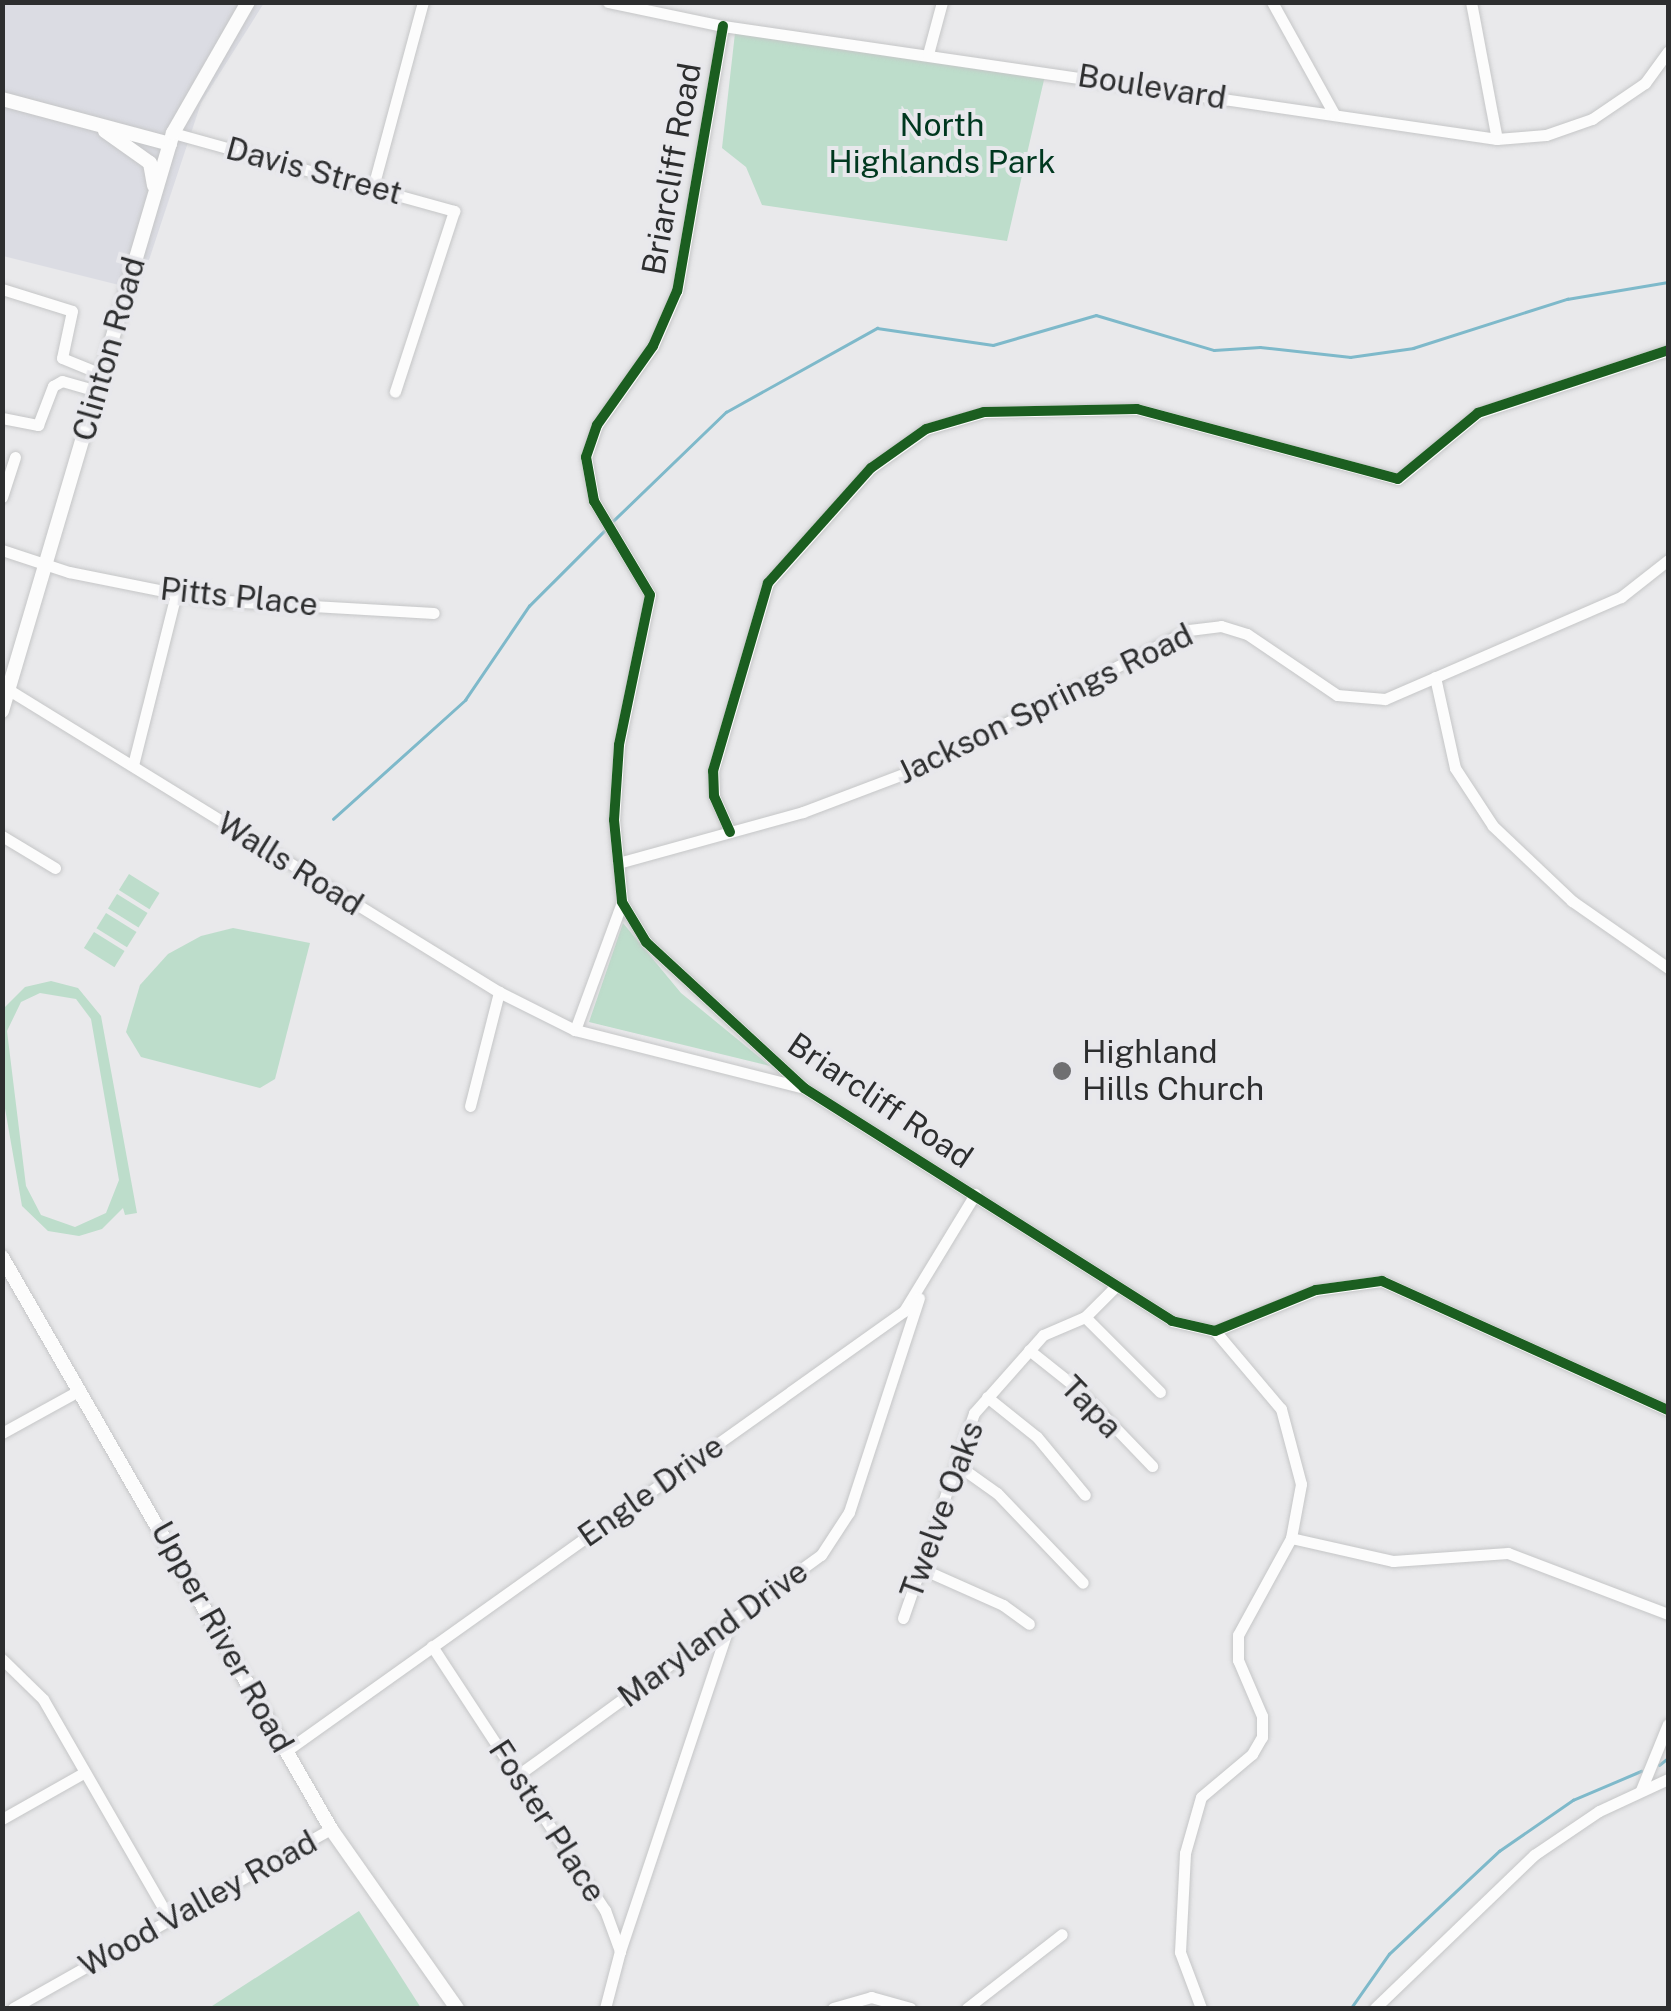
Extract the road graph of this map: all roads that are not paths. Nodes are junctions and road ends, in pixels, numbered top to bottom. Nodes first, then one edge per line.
1 (248, 2) edge
2 (423, 2) edge
3 (608, 2) edge
4 (942, 2) edge
5 (1272, 2) edge
6 (1471, 2) edge
7 (723, 26) junction
8 (1668, 51) edge
9 (928, 54) junction
10 (1668, 64) edge
11 (1656, 71) junction
12 (2, 99) edge
13 (1334, 114) junction
14 (92, 123) junction
15 (171, 138) junction
16 (1497, 139) junction
17 (373, 187) junction
18 (155, 190) junction
19 (2, 289) edge
20 (1668, 350) edge
21 (62, 358) junction
22 (102, 374) junction
23 (53, 386) junction
24 (96, 392) junction
25 (394, 392) dead end
26 (2, 418) edge
27 (15, 458) dead end
28 (2, 497) edge
29 (2, 550) edge
30 (1668, 560) edge
31 (46, 566) junction
32 (176, 594) junction
33 (434, 612) dead end
34 (1435, 677) junction
35 (9, 690) junction
36 (2, 711) edge
37 (133, 766) junction
38 (730, 832) junction
39 (2, 836) edge
40 (618, 863) junction
41 (56, 868) dead end
42 (622, 902) junction
43 (1668, 968) edge
44 (499, 992) junction
45 (576, 1030) junction
46 (804, 1088) junction
47 (470, 1106) dead end
48 (975, 1194) junction
49 (2, 1257) edge
50 (1116, 1287) junction
51 (922, 1289) junction
52 (1085, 1317) junction
53 (1215, 1332) junction
54 (1028, 1350) junction
55 (80, 1390) junction
56 (1160, 1392) dead end
57 (987, 1397) junction
58 (1668, 1410) edge
59 (2, 1433) edge
60 (956, 1464) junction
61 (1152, 1466) dead end
62 (1085, 1495) dead end
63 (1291, 1538) junction
64 (920, 1568) junction
65 (1084, 1582) dead end
66 (1668, 1614) edge
67 (903, 1618) dead end
68 (730, 1624) junction
69 (1029, 1624) dead end
70 (432, 1646) junction
71 (2, 1659) edge
72 (1668, 1724) edge
73 (286, 1751) junction
74 (85, 1772) junction
75 (518, 1775) junction
76 (1668, 1779) edge
77 (1641, 1790) junction
78 (2, 1820) edge
79 (331, 1830) junction
80 (170, 1920) junction
81 (1062, 1934) dead end
82 (620, 1951) junction
83 (13, 2008) edge
84 (457, 2008) edge
85 (605, 2008) edge
86 (834, 2008) edge
87 (910, 2008) edge
88 (967, 2008) edge
89 (1201, 2008) edge
90 (1374, 2008) edge

1 - 15 street, Clinton Road
2 - 17 street
3 - 7 street, Boulevard
4 - 9 street
5 - 13 street
6 - 16 street
7 - 9 street, Boulevard
7 - 40 street, Briarcliff Road
8 - 11 street, Boulevard
9 - 13 street, Boulevard
10 - 11 street
11 - 16 street, Boulevard
12 - 14 street
13 - 16 street, Boulevard
14 - 15 street
14 - 18 street
15 - 17 street, Davis Street
15 - 18 street, Clinton Road
17 - 25 street, Davis Street
18 - 22 street, Clinton Road
19 - 21 street
20 - 38 street
21 - 22 street
21 - 23 street
22 - 24 street, Clinton Road
23 - 24 street
23 - 26 street
24 - 31 street, Clinton Road
27 - 28 street
29 - 31 street, Pitts Place
30 - 34 street, Jackson Springs Road
31 - 32 street, Pitts Place
31 - 35 street, Clinton Road
32 - 33 street, Pitts Place
32 - 37 street
34 - 38 street, Jackson Springs Road
34 - 43 street
35 - 36 street, Clinton Road
35 - 37 street, Walls Road
37 - 44 street, Walls Road
38 - 40 street, Jackson Springs Road
39 - 41 street
40 - 42 street, Briarcliff Road
42 - 45 street
42 - 46 street, Briarcliff Road
44 - 45 street, Walls Road
44 - 47 street
45 - 46 street, Walls Road
46 - 48 street, Briarcliff Road
48 - 50 street, Briarcliff Road
48 - 51 street, Engle Drive
49 - 55 street, Upper River Road
50 - 52 street, Twelve Oaks
50 - 53 street, Briarcliff Road
51 - 68 street, Maryland Drive
51 - 70 street, Engle Drive
52 - 54 street, Twelve Oaks
52 - 56 street
53 - 58 street
53 - 63 street
54 - 57 street, Twelve Oaks
54 - 61 street, Tapa
55 - 59 street
55 - 73 street, Upper River Road
57 - 60 street, Twelve Oaks
57 - 62 street
60 - 64 street, Twelve Oaks
60 - 65 street
63 - 66 street
63 - 89 street
64 - 67 street, Twelve Oaks
64 - 69 street
68 - 75 street, Maryland Drive
68 - 82 street
70 - 73 street, Engle Drive
70 - 75 street, Foster Place
71 - 74 street
72 - 77 street
73 - 79 street, Upper River Road
74 - 78 street
74 - 80 street
75 - 82 street, Foster Place
76 - 77 street
77 - 90 street
79 - 80 street, Wood Valley Road
79 - 84 street, Upper River Road
80 - 83 street, Wood Valley Road
81 - 88 street
82 - 85 street
86 - 87 street

